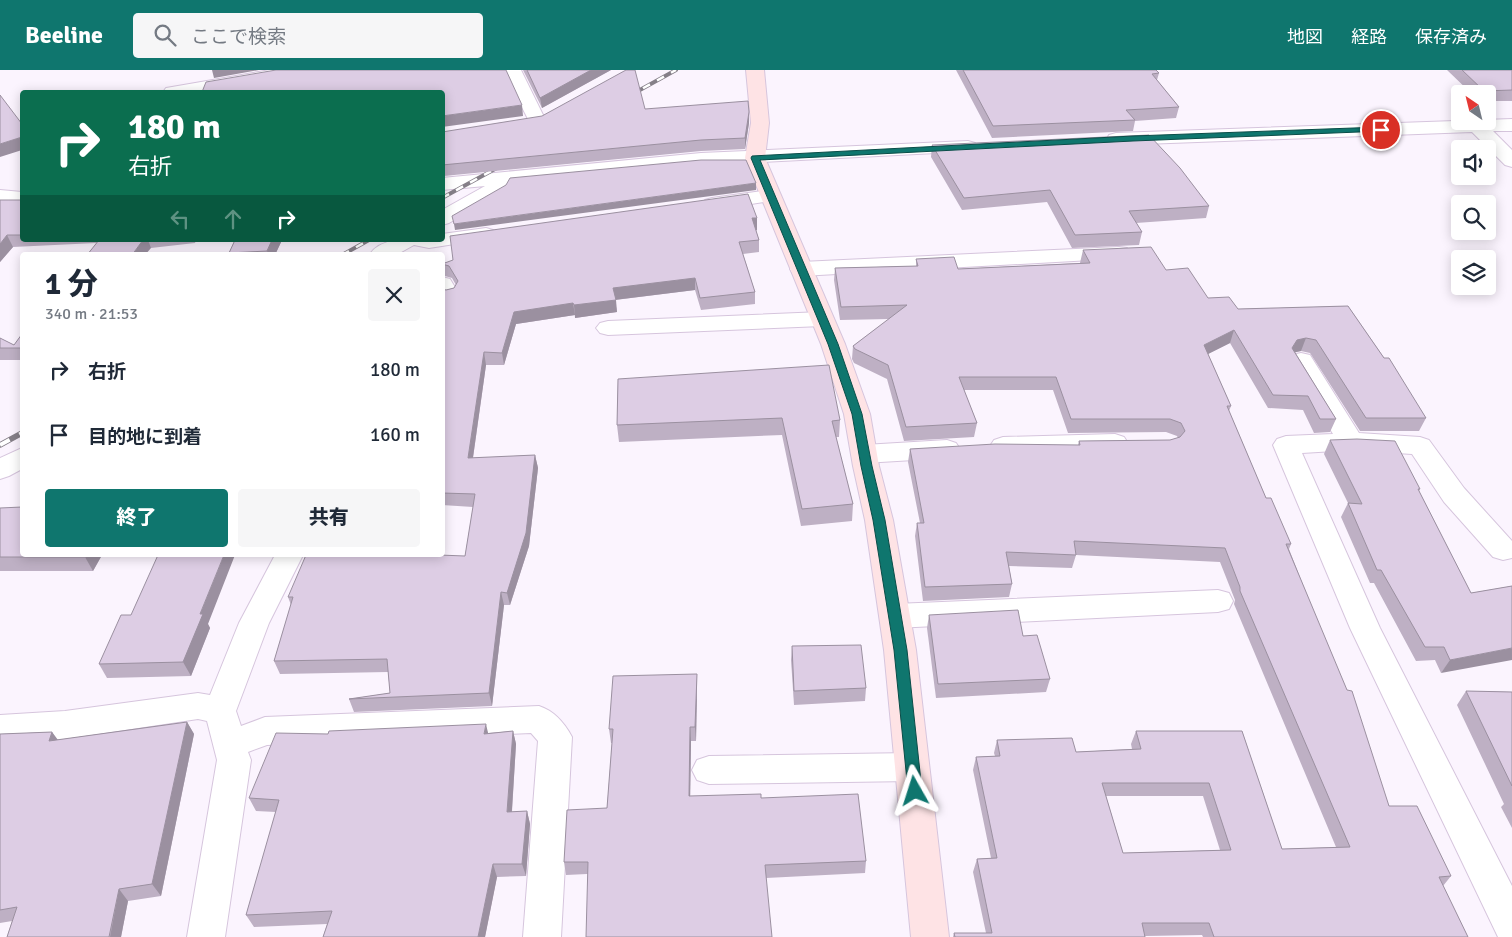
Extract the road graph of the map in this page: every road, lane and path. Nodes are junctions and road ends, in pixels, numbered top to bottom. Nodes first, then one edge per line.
1 (512, 70) edge
2 (754, 70) edge
3 (305, 75) edge
4 (188, 90) edge
5 (553, 112) edge
6 (537, 121) junction
7 (518, 124) edge
8 (1496, 125) edge
9 (1512, 125) edge
10 (1451, 127) edge
11 (1480, 130) edge
12 (1094, 140) edge
13 (987, 146) edge
14 (755, 158) junction
15 (1512, 161) edge
16 (501, 179) junction
17 (445, 184) edge
18 (0, 196) edge
19 (770, 196) junction
20 (20, 198) edge
21 (689, 207) edge
22 (445, 217) edge
23 (506, 232) edge
24 (403, 242) edge
25 (426, 246) edge
26 (385, 252) edge
27 (1139, 252) edge
28 (801, 269) junction
29 (822, 319) junction
30 (608, 328) dead end
31 (1300, 360) edge
32 (1351, 442) junction
33 (1137, 443) edge
34 (864, 454) junction
35 (20, 458) edge
36 (0, 470) edge
37 (1503, 550) dead end
38 (288, 557) edge
39 (1218, 601) dead end
40 (895, 616) junction
41 (220, 711) junction
42 (0, 730) edge
43 (230, 745) junction
44 (912, 767) junction
45 (709, 770) dead end
46 (1512, 925) edge
47 (206, 937) edge
48 (542, 937) edge
49 (930, 937) edge

1 - 6 street
2 - 14 main road
3 - 4 street
5 - 6 street
6 - 7 street
8 - 9 street
10 - 12 street
11 - 15 street
13 - 14 street
14 - 16 street
14 - 19 main road
16 - 17 street
16 - 22 street
18 - 20 street
19 - 21 street
19 - 28 main road
23 - 25 street
24 - 26 street
27 - 28 street
28 - 29 main road
29 - 30 street
29 - 34 main road
31 - 32 street
32 - 37 street
32 - 46 street
33 - 34 street
34 - 40 main road
35 - 36 street
38 - 41 street
39 - 40 street
40 - 44 main road
41 - 42 street
41 - 43 street
43 - 47 street
43 - 48 street
44 - 45 street
44 - 49 main road

